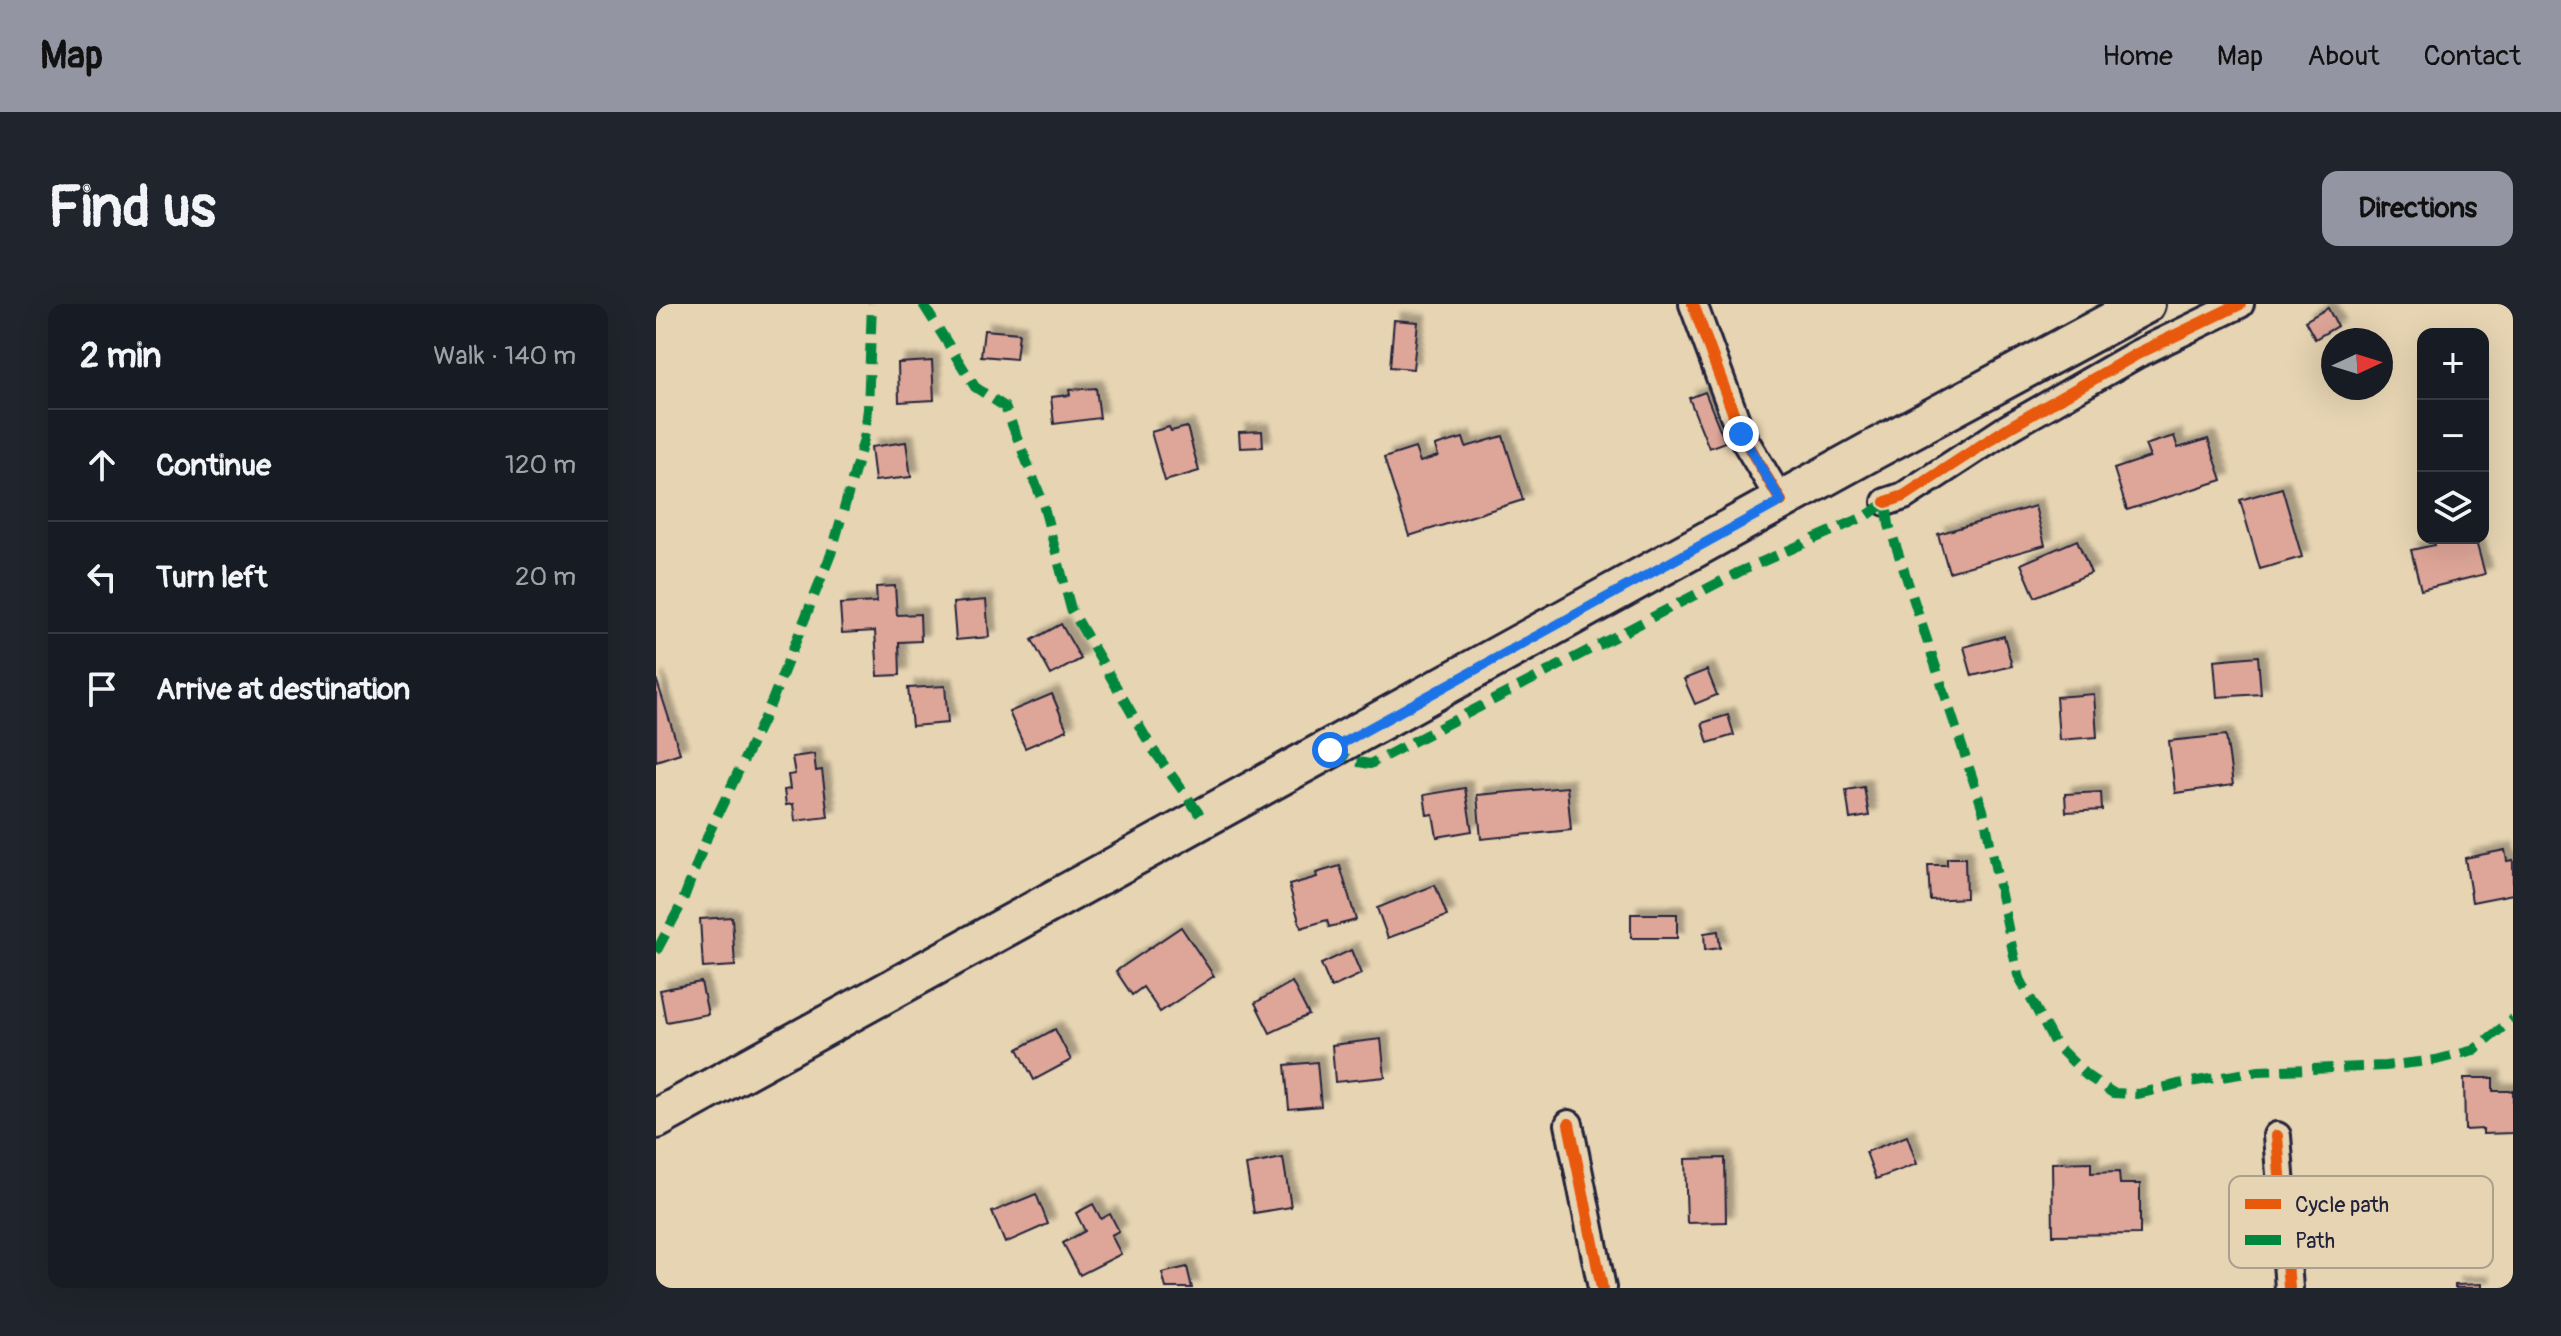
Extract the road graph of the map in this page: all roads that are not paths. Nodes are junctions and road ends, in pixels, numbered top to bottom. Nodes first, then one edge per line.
1 (1693, 304) edge
2 (2145, 304) edge
3 (2240, 304) edge
4 (1781, 501) junction
5 (1886, 502) dead end
6 (656, 1119) edge
7 (1569, 1124) dead end
8 (2277, 1136) dead end
9 (2280, 1176) edge
10 (2287, 1268) edge
11 (1602, 1288) edge
12 (2289, 1288) edge

1 - 4 street
2 - 4 main road
3 - 5 street
4 - 6 main road
7 - 11 street
8 - 9 street
10 - 12 street

